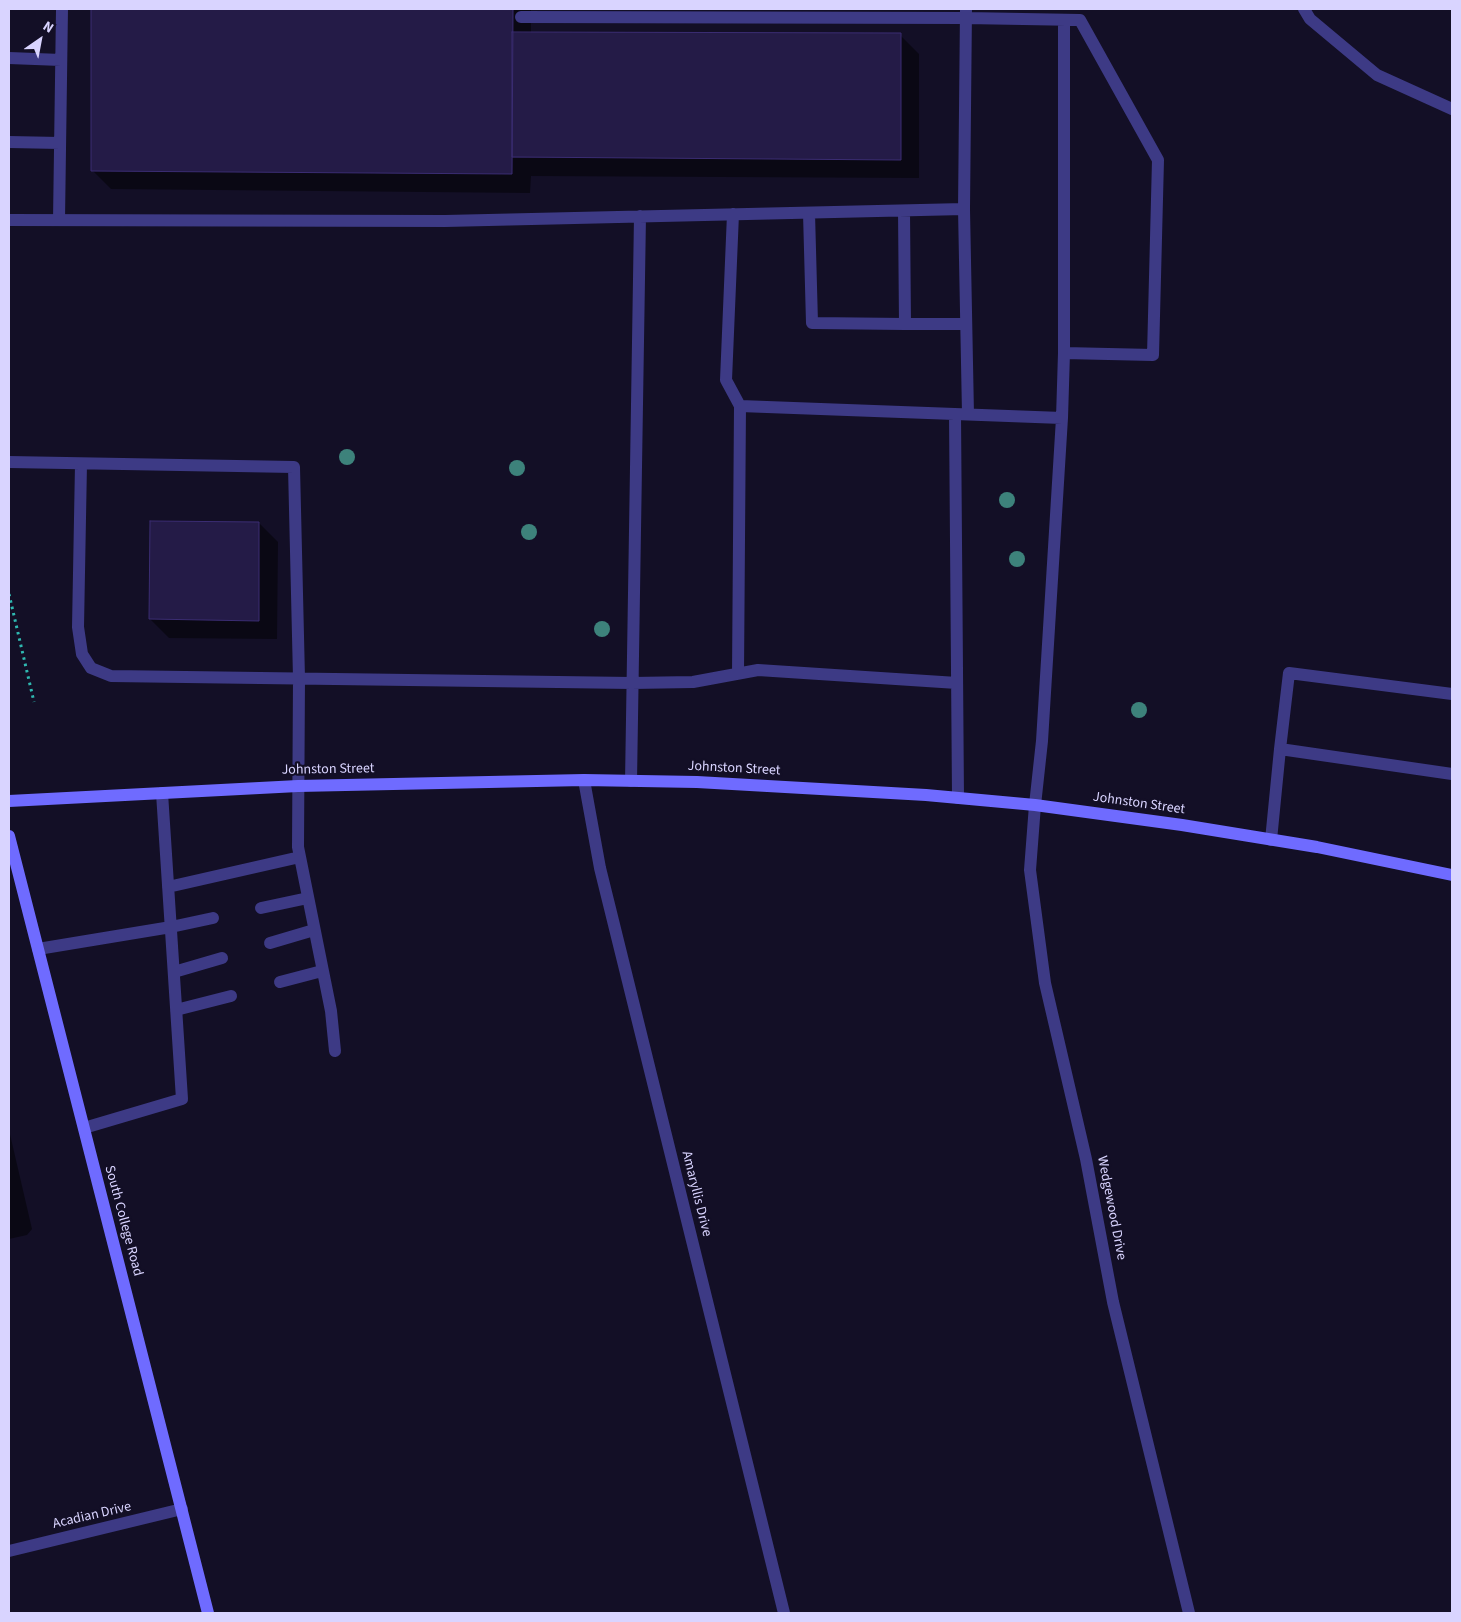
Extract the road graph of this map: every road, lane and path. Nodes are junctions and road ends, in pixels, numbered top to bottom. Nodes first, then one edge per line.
1 (62, 9) edge
2 (1304, 9) edge
3 (966, 13) edge
4 (521, 17) dead end
5 (1064, 20) junction
6 (9, 58) edge
7 (61, 60) junction
8 (1452, 110) edge
9 (9, 142) edge
10 (60, 143) junction
11 (964, 209) junction
12 (904, 210) junction
13 (809, 213) junction
14 (734, 214) junction
15 (640, 216) junction
16 (9, 220) edge
17 (59, 220) junction
18 (905, 324) junction
19 (966, 324) junction
20 (1064, 353) junction
21 (740, 406) junction
22 (961, 414) junction
23 (1062, 418) junction
24 (9, 462) edge
25 (81, 464) junction
26 (9, 594) edge
27 (738, 673) junction
28 (299, 678) junction
29 (632, 683) junction
30 (957, 683) junction
31 (1452, 694) edge
32 (34, 702) dead end
33 (1280, 749) junction
34 (1452, 774) edge
35 (584, 780) junction
36 (631, 781) junction
37 (298, 786) junction
38 (162, 793) junction
39 (958, 798) junction
40 (9, 801) edge
41 (1035, 805) junction
42 (9, 836) edge
43 (1272, 840) junction
44 (300, 858) junction
45 (1452, 876) edge
46 (168, 887) junction
47 (308, 898) junction
48 (261, 908) dead end
49 (213, 918) dead end
50 (171, 927) junction
51 (314, 930) junction
52 (270, 943) dead end
53 (38, 949) junction
54 (222, 958) dead end
55 (322, 971) junction
56 (174, 972) junction
57 (280, 982) dead end
58 (231, 996) dead end
59 (176, 1010) junction
60 (335, 1051) dead end
61 (84, 1128) junction
62 (182, 1510) junction
63 (9, 1551) edge
64 (208, 1613) edge
65 (784, 1613) edge
66 (1190, 1613) edge

1 - 7 street
2 - 8 street
3 - 4 street
3 - 5 street
3 - 11 street
5 - 20 street, Wedgewood Drive
5 - 20 street
6 - 7 street
7 - 10 street
9 - 10 street
10 - 17 street
11 - 12 street
11 - 19 street
12 - 13 street
12 - 18 street
13 - 14 street
13 - 18 street
14 - 15 street
14 - 21 street
15 - 17 street
15 - 29 street
16 - 17 street
18 - 19 street
19 - 22 street
20 - 23 street, Wedgewood Drive
21 - 22 street
21 - 27 street
22 - 23 street
22 - 30 street
23 - 41 street, Wedgewood Drive
24 - 25 street
25 - 28 street
25 - 28 street
26 - 32 path
27 - 29 street
27 - 30 street
28 - 29 street
28 - 37 street
29 - 36 street
30 - 39 street
31 - 33 street
33 - 34 street
33 - 43 street
35 - 36 main road, Johnston Street
35 - 37 main road, Johnston Street
35 - 65 street, Amaryllis Drive
36 - 39 main road, Johnston Street
37 - 38 main road, Johnston Street
37 - 44 street
38 - 40 main road, Johnston Street
38 - 46 street
39 - 41 main road, Johnston Street
41 - 43 main road, Johnston Street
41 - 66 street, Wedgewood Drive
42 - 53 main road, South College Road
43 - 45 main road, Johnston Street
44 - 46 street
44 - 47 street
46 - 50 street
47 - 48 street
47 - 51 street
49 - 50 street
50 - 53 street
50 - 56 street
51 - 52 street
51 - 55 street
53 - 61 main road, South College Road
54 - 56 street
55 - 57 street
55 - 60 street
56 - 59 street
58 - 59 street
59 - 61 street
61 - 62 main road, South College Road
62 - 63 street, Acadian Drive
62 - 64 main road, South College Road

